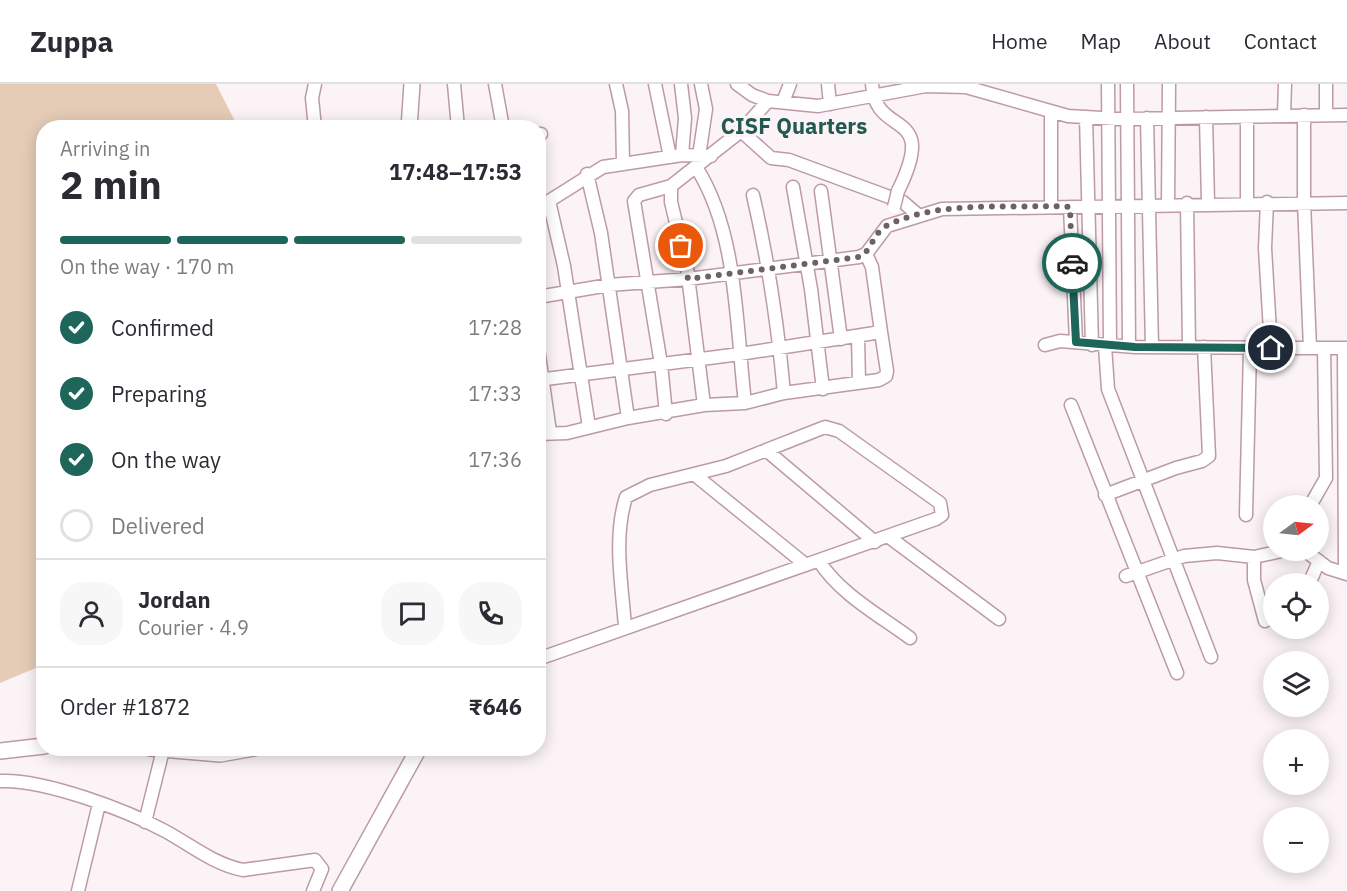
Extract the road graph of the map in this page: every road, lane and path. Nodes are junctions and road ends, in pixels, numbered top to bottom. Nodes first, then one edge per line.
1 (315, 84) edge
2 (412, 84) edge
3 (454, 84) edge
4 (495, 84) edge
5 (616, 84) edge
6 (655, 84) edge
7 (681, 84) edge
8 (701, 84) edge
9 (737, 84) edge
10 (790, 84) edge
11 (828, 84) edge
12 (1108, 84) edge
13 (1127, 84) edge
14 (1169, 84) edge
15 (1285, 84) edge
16 (1326, 84) edge
17 (976, 87) edge
18 (872, 89) edge
19 (753, 90) edge
20 (768, 101) junction
21 (783, 102) junction
22 (830, 104) junction
23 (1051, 113) junction
24 (1284, 115) junction
25 (1326, 115) junction
26 (1347, 115) edge
27 (1304, 116) junction
28 (1086, 117) junction
29 (1168, 117) junction
30 (1206, 117) junction
31 (1247, 117) junction
32 (1108, 118) junction
33 (1126, 118) junction
34 (1147, 118) junction
35 (314, 120) edge
36 (410, 120) edge
37 (457, 120) edge
38 (502, 120) edge
39 (741, 131) junction
40 (676, 156) junction
41 (702, 160) junction
42 (623, 163) junction
43 (587, 174) junction
44 (671, 186) junction
45 (793, 187) dead end
46 (821, 191) dead end
47 (753, 195) dead end
48 (1248, 202) junction
49 (1268, 202) junction
50 (1304, 202) junction
51 (1187, 203) junction
52 (1208, 203) junction
53 (1347, 203) edge
54 (1168, 204) junction
55 (1149, 205) junction
56 (1051, 206) junction
57 (1090, 206) junction
58 (1130, 206) junction
59 (1070, 207) junction
60 (1110, 207) junction
61 (923, 213) junction
62 (896, 223) junction
63 (866, 254) junction
64 (807, 263) junction
65 (830, 263) junction
66 (770, 269) junction
67 (730, 274) junction
68 (688, 279) junction
69 (648, 281) junction
70 (609, 285) junction
71 (567, 293) junction
72 (546, 296) edge
73 (880, 332) junction
74 (858, 336) junction
75 (841, 339) junction
76 (818, 341) junction
77 (1076, 342) junction
78 (1045, 345) dead end
79 (1102, 345) junction
80 (778, 346) junction
81 (1129, 346) junction
82 (1152, 347) junction
83 (1189, 347) junction
84 (1204, 347) junction
85 (1271, 348) junction
86 (1310, 348) junction
87 (1324, 348) junction
88 (1345, 348) edge
89 (1250, 349) junction
90 (740, 354) junction
91 (699, 359) junction
92 (661, 364) junction
93 (621, 368) junction
94 (580, 374) junction
95 (546, 379) edge
96 (859, 383) junction
97 (823, 389) junction
98 (784, 393) junction
99 (745, 403) junction
100 (704, 405) junction
101 (1071, 405) dead end
102 (666, 414) junction
103 (627, 418) junction
104 (589, 427) junction
105 (546, 433) edge
106 (1346, 443) edge
107 (766, 450) junction
108 (695, 475) junction
109 (1142, 482) junction
110 (1105, 495) junction
111 (1316, 495) edge
112 (1246, 515) dead end
113 (889, 537) junction
114 (875, 542) junction
115 (1263, 555) edge
116 (1254, 557) junction
117 (1173, 560) junction
118 (819, 561) junction
119 (1314, 561) edge
120 (1317, 565) junction
121 (806, 566) junction
122 (1314, 573) edge
123 (1346, 573) edge
124 (1131, 575) junction
125 (1263, 614) edge
126 (999, 620) dead end
127 (625, 627) junction
128 (910, 638) dead end
129 (546, 656) edge
130 (1211, 657) dead end
131 (1177, 673) dead end
132 (36, 747) edge
133 (0, 751) edge
134 (189, 756) edge
135 (415, 756) edge
136 (158, 758) edge
137 (0, 781) edge
138 (99, 804) junction
139 (145, 822) junction
140 (78, 891) edge
141 (313, 891) edge
142 (340, 891) edge

1 - 35 street
2 - 36 street
3 - 37 street
4 - 38 street
5 - 42 street
6 - 40 street
7 - 40 street
8 - 41 street
9 - 19 street
10 - 21 street
11 - 22 street
12 - 32 street
13 - 33 street
14 - 29 street
15 - 24 street
16 - 25 street
17 - 18 street
17 - 23 street
18 - 22 street
18 - 62 street, bridge
19 - 20 street
20 - 21 street
20 - 39 street
21 - 22 street
23 - 28 street
23 - 56 street
24 - 27 street
24 - 31 street
25 - 26 street
25 - 27 street
27 - 50 street
28 - 32 street
28 - 57 street
29 - 30 street
29 - 34 street
29 - 54 street
30 - 31 street
30 - 52 street
31 - 48 street
32 - 33 street
32 - 60 street
33 - 34 street
33 - 58 street
34 - 55 street
39 - 41 street
39 - 61 street
40 - 41 street
40 - 42 street
41 - 44 street
41 - 67 street
42 - 43 street
43 - 70 street
43 - 71 street
44 - 68 street
44 - 69 street
45 - 64 street
46 - 65 street
47 - 66 street
48 - 49 street
48 - 52 street
49 - 50 street
49 - 85 street
50 - 53 street
50 - 86 street
51 - 52 street
51 - 54 street
51 - 83 street
54 - 55 street
55 - 58 street
55 - 82 street
56 - 59 street
56 - 61 street
57 - 59 street
57 - 60 street
57 - 79 street
58 - 60 street
58 - 81 street
59 - 77 street
60 - 79 street
61 - 62 street
62 - 63 street
63 - 65 street
63 - 73 street
64 - 65 street
64 - 66 street
64 - 76 street
65 - 75 street
66 - 67 street
66 - 80 street
67 - 68 street
67 - 90 street
68 - 69 street
68 - 91 street
69 - 70 street
69 - 92 street
70 - 71 street
70 - 93 street
71 - 72 street
71 - 94 street
73 - 74 street
73 - 96 street
74 - 75 street
74 - 96 street
75 - 76 street
76 - 80 street
76 - 97 street
77 - 78 street
77 - 79 street
79 - 81 street
79 - 109 street
80 - 90 street
80 - 98 street
81 - 82 street
82 - 83 street
83 - 84 street
84 - 89 street
84 - 109 street
85 - 86 street
85 - 89 street
86 - 87 street
87 - 88 street
87 - 111 street
88 - 106 street
89 - 112 street
90 - 91 street
90 - 99 street
91 - 92 street
91 - 100 street
92 - 93 street
92 - 102 street
93 - 94 street
93 - 103 street
94 - 95 street
94 - 104 street
96 - 97 street
97 - 98 street
98 - 99 street
99 - 100 street
100 - 102 street
101 - 110 street
102 - 103 street
103 - 104 street
104 - 105 street
106 - 123 street
107 - 108 street
107 - 113 street
107 - 114 street
108 - 121 street
108 - 127 street
109 - 110 street
109 - 117 street
110 - 124 street
113 - 114 street
113 - 126 street
114 - 118 street
115 - 116 street
116 - 117 street
116 - 125 street
117 - 124 street
117 - 130 street
118 - 121 street
118 - 128 street
119 - 120 street
120 - 122 street
120 - 123 street
121 - 127 street
124 - 131 street
127 - 129 street
132 - 133 street
134 - 136 street
135 - 142 street
136 - 139 street
137 - 138 street
138 - 139 street
138 - 140 street
139 - 141 street

